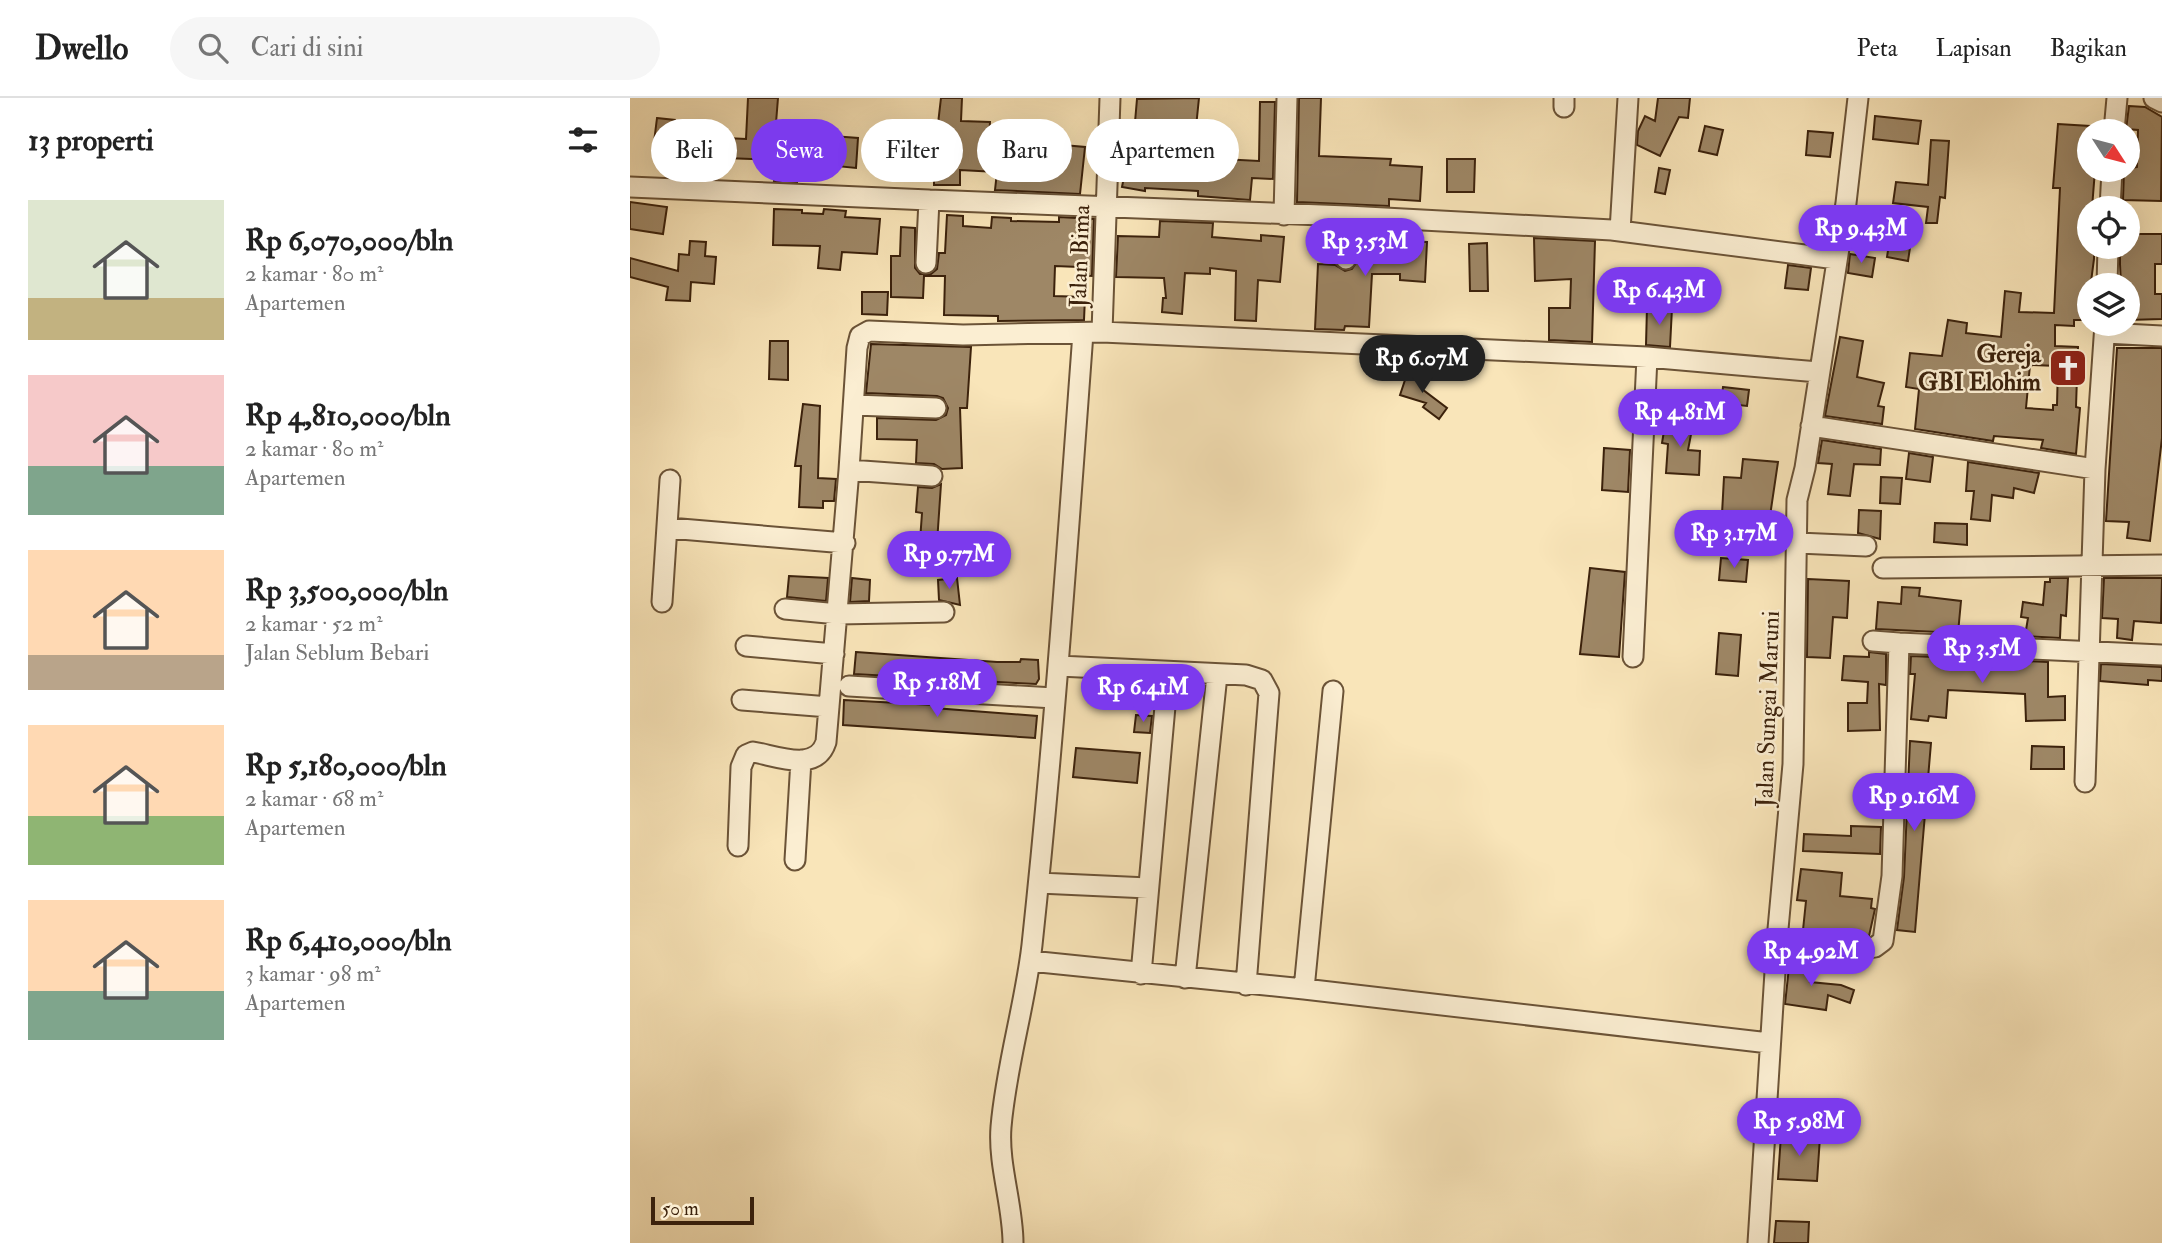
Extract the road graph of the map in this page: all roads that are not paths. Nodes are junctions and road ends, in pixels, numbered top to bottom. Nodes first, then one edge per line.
1 (1110, 98) edge
2 (1287, 98) edge
3 (1628, 98) edge
4 (1858, 98) edge
5 (2117, 98) edge
6 (2154, 98) edge
7 (2162, 102) edge
8 (2115, 119) edge
9 (630, 187) edge
10 (929, 200) junction
11 (1106, 205) junction
12 (1284, 215) junction
13 (1347, 216) junction
14 (1620, 231) junction
15 (1346, 259) dead end
16 (1836, 259) junction
17 (926, 263) dead end
18 (1093, 332) junction
19 (2140, 333) edge
20 (2104, 336) edge
21 (2162, 336) edge
22 (1647, 357) junction
23 (1818, 372) junction
24 (854, 405) junction
25 (936, 408) dead end
26 (1811, 426) junction
27 (2095, 469) junction
28 (849, 470) junction
29 (932, 476) dead end
30 (670, 480) dead end
31 (669, 528) junction
32 (845, 543) junction
33 (1798, 543) junction
34 (1866, 546) dead end
35 (2162, 565) edge
36 (2091, 566) junction
37 (1883, 568) dead end
38 (662, 602) dead end
39 (785, 609) dead end
40 (944, 612) dead end
41 (838, 614) junction
42 (1873, 641) dead end
43 (1899, 643) junction
44 (746, 646) dead end
45 (2089, 653) junction
46 (834, 654) junction
47 (2162, 655) edge
48 (1633, 657) dead end
49 (1059, 666) junction
50 (1168, 673) junction
51 (1217, 675) junction
52 (849, 686) dead end
53 (1332, 691) dead end
54 (1054, 698) junction
55 (742, 700) dead end
56 (829, 707) junction
57 (801, 760) junction
58 (2085, 782) dead end
59 (738, 846) dead end
60 (795, 860) dead end
61 (1038, 883) junction
62 (1148, 888) junction
63 (1777, 940) junction
64 (1030, 961) junction
65 (1141, 974) junction
66 (1185, 978) junction
67 (1246, 985) junction
68 (1304, 989) junction
69 (1769, 1043) junction
70 (1013, 1243) edge
71 (1758, 1243) edge

1 - 11 street, Jalan Bima
2 - 12 street
3 - 14 street
4 - 16 street, Jalan Sungai Maruni
5 - 8 street
6 - 7 street
9 - 10 street
10 - 11 street
10 - 17 street
11 - 12 street
11 - 18 street, Jalan Bima
12 - 13 street
13 - 14 street
13 - 15 street
14 - 16 street
16 - 23 street, Jalan Sungai Maruni
18 - 22 street
18 - 24 street
18 - 49 street, Jalan Bima
19 - 21 street
20 - 27 street
22 - 23 street
22 - 48 street
23 - 26 street, Jalan Sungai Maruni
24 - 25 street
24 - 28 street
26 - 27 street
26 - 33 street, Jalan Sungai Maruni
27 - 36 street
28 - 29 street
28 - 32 street
30 - 31 street
31 - 32 street
31 - 38 street
32 - 41 street
33 - 34 street
33 - 63 street, Jalan Sungai Maruni
35 - 36 street
36 - 37 street
36 - 45 street
39 - 41 street
40 - 41 street
41 - 46 street
42 - 43 street
43 - 45 street
43 - 63 street
44 - 46 street
45 - 47 street
45 - 58 street
46 - 56 street
49 - 50 street
49 - 54 street, Jalan Bima
50 - 51 street
50 - 62 street
51 - 66 street
51 - 67 street
52 - 54 street
53 - 68 street
54 - 61 street, Jalan Bima
55 - 56 street
56 - 57 street
57 - 59 street
57 - 60 street
61 - 62 street
61 - 64 street, Jalan Bima
62 - 65 street
63 - 69 street, Jalan Sungai Maruni
64 - 65 street
64 - 70 street, Jalan Bima
65 - 66 street
66 - 67 street
67 - 68 street
68 - 69 street
69 - 71 street, Jalan Sungai Maruni

